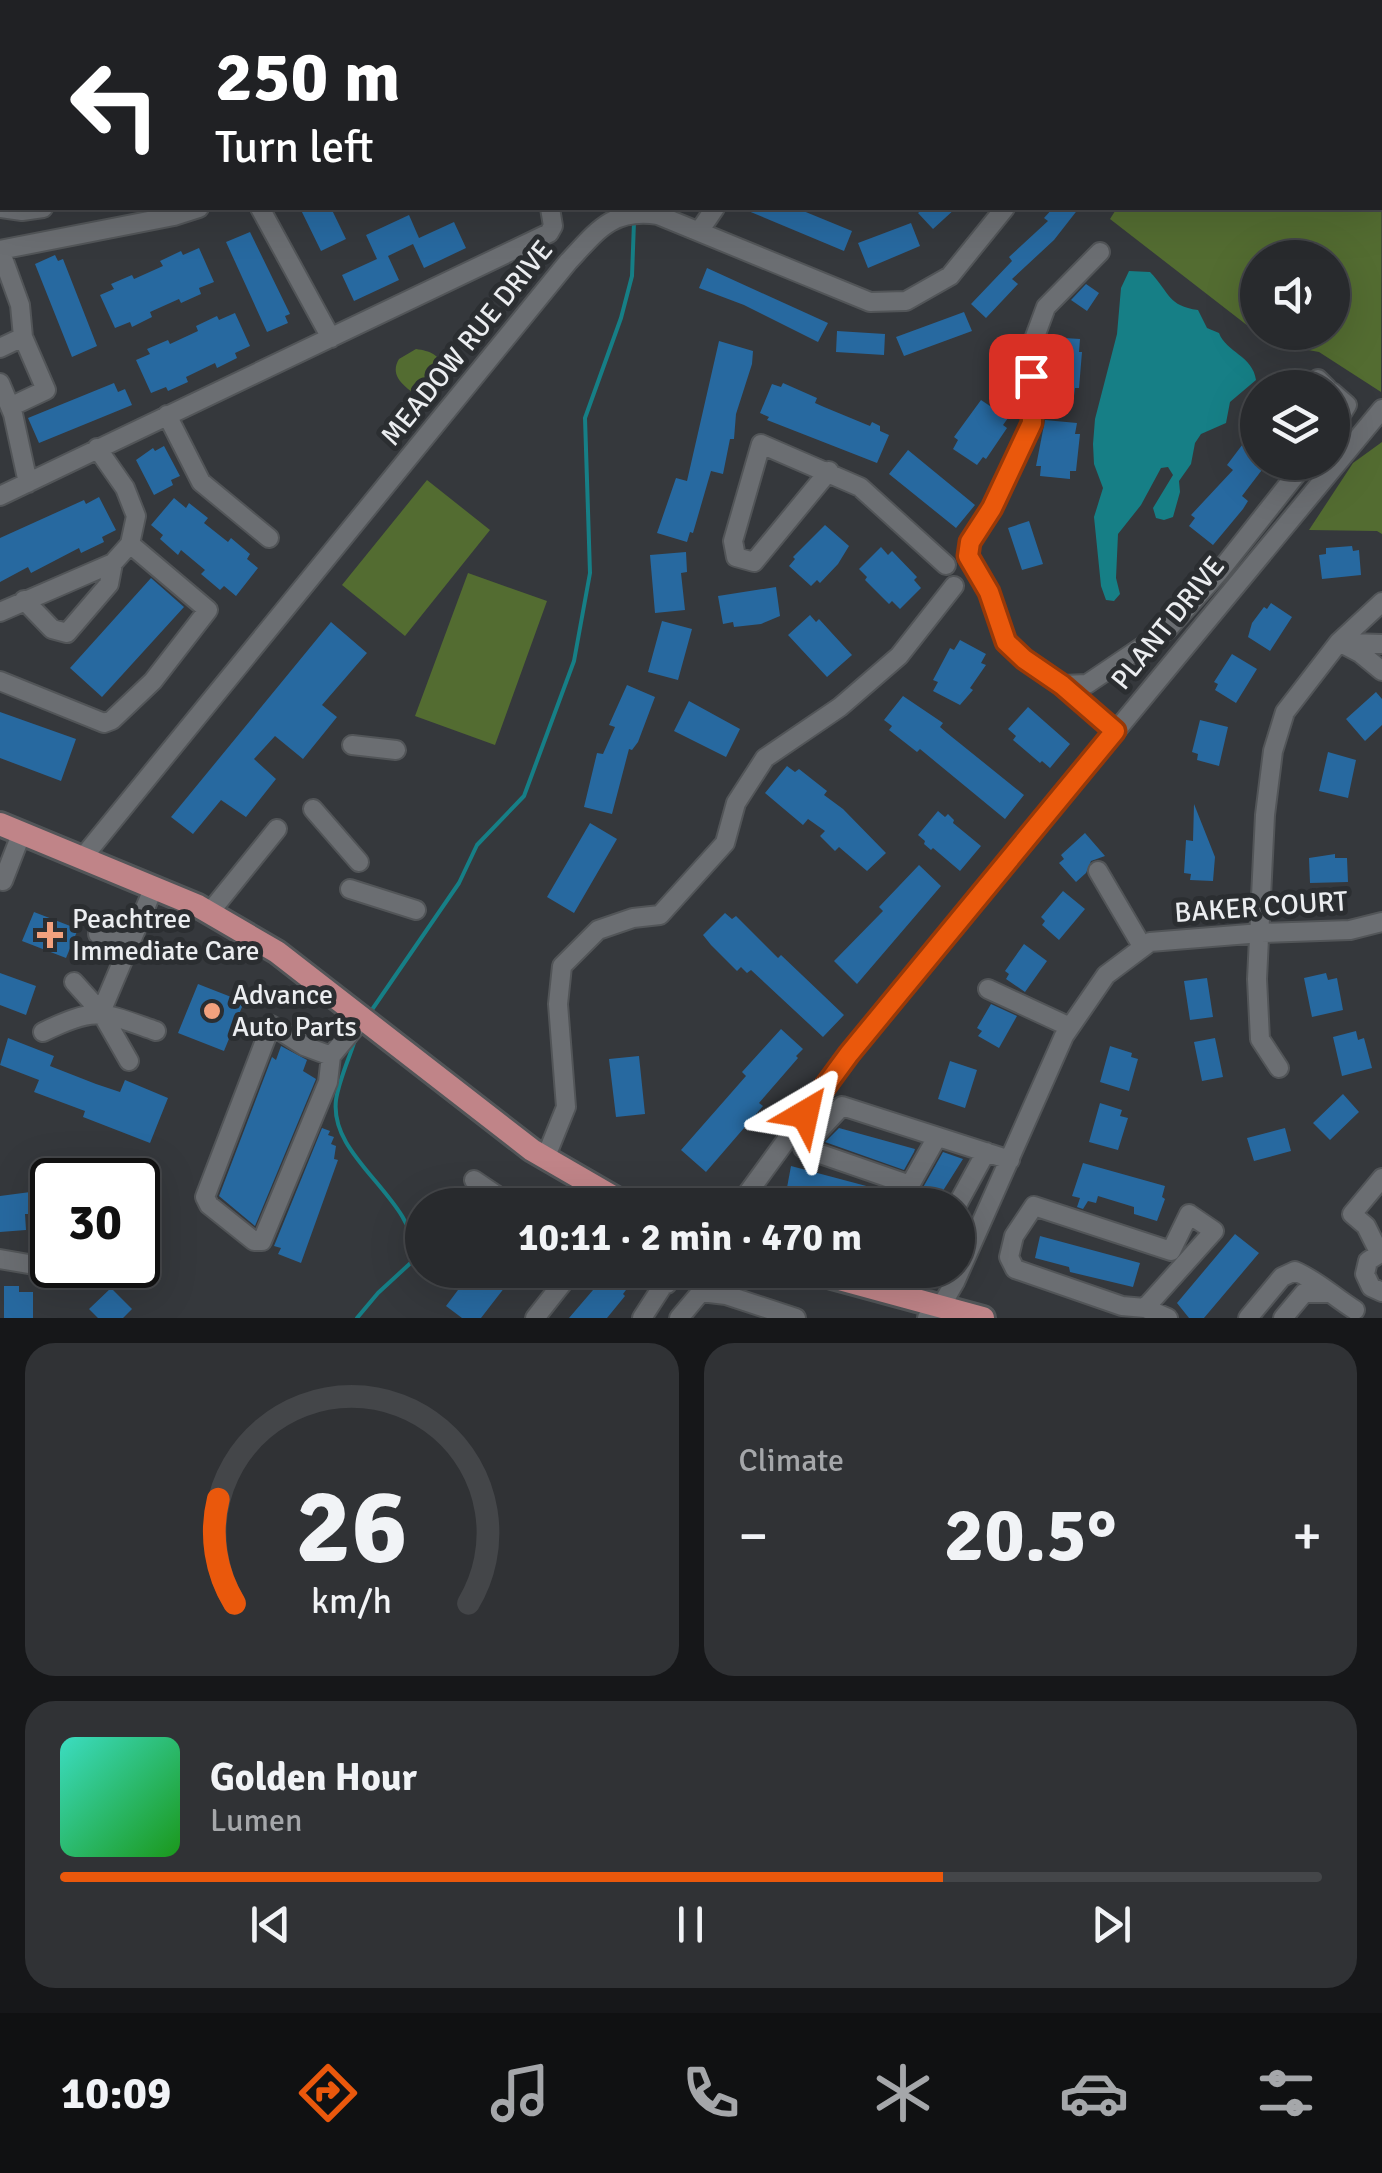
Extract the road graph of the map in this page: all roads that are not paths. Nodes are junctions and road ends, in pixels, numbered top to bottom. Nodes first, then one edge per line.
1 (193, 210) edge
2 (261, 210) edge
3 (550, 210) edge
4 (714, 210) edge
5 (1003, 210) edge
6 (123, 216) edge
7 (700, 230) junction
8 (0, 250) edge
9 (1100, 252) dead end
10 (23, 337) junction
11 (331, 338) junction
12 (0, 348) edge
13 (0, 382) edge
14 (10, 407) junction
15 (1382, 408) edge
16 (167, 415) junction
17 (97, 448) junction
18 (829, 471) junction
19 (1292, 480) edge
20 (28, 482) junction
21 (0, 496) edge
22 (269, 538) dead end
23 (970, 542) junction
24 (130, 544) junction
25 (113, 563) junction
26 (946, 565) junction
27 (954, 586) junction
28 (989, 592) junction
29 (24, 600) junction
30 (1382, 602) edge
31 (0, 612) edge
32 (1339, 642) junction
33 (1382, 644) edge
34 (1382, 671) edge
35 (0, 681) edge
36 (1062, 685) junction
37 (1115, 731) junction
38 (352, 746) dead end
39 (396, 750) dead end
40 (314, 809) dead end
41 (11, 828) edge
42 (277, 829) dead end
43 (84, 856) junction
44 (359, 862) dead end
45 (1098, 871) dead end
46 (3, 881) dead end
47 (154, 887) junction
48 (350, 890) dead end
49 (416, 910) dead end
50 (210, 912) junction
51 (1382, 922) edge
52 (1262, 932) junction
53 (98, 934) dead end
54 (130, 942) junction
55 (1142, 946) junction
56 (74, 982) dead end
57 (988, 990) dead end
58 (100, 1012) junction
59 (363, 1018) junction
60 (1070, 1027) junction
61 (156, 1031) dead end
62 (43, 1032) dead end
63 (332, 1056) junction
64 (129, 1061) dead end
65 (1279, 1068) dead end
66 (937, 1136) junction
67 (986, 1152) junction
68 (546, 1159) junction
69 (1010, 1160) junction
70 (1382, 1178) edge
71 (474, 1180) dead end
72 (486, 1188) edge
73 (597, 1188) edge
74 (751, 1188) edge
75 (967, 1188) edge
76 (1172, 1251) junction
77 (1381, 1252) edge
78 (0, 1259) edge
79 (30, 1264) edge
80 (1178, 1272) junction
81 (559, 1288) edge
82 (662, 1288) edge
83 (860, 1288) edge
84 (1377, 1289) edge
85 (1328, 1293) junction
86 (1145, 1308) junction
87 (1120, 1312) edge
88 (937, 1314) edge
89 (1352, 1314) edge
90 (535, 1318) edge
91 (642, 1318) edge
92 (679, 1318) edge
93 (796, 1318) edge
94 (983, 1318) edge
95 (1168, 1318) edge
96 (1248, 1318) edge
97 (1283, 1318) edge

1 - 6 street
2 - 11 street
3 - 11 street
4 - 7 street
5 - 7 street, MEADOW RUE DRIVE
6 - 8 street
7 - 43 street, MEADOW RUE DRIVE
8 - 10 street
9 - 23 street
10 - 12 street
10 - 14 street
11 - 16 street
13 - 14 street
14 - 20 street
15 - 37 street, PLANT DRIVE
16 - 17 street
16 - 22 street
17 - 20 street
17 - 24 street
18 - 18 street
18 - 26 street
19 - 36 street
20 - 21 street
23 - 26 street
23 - 28 street
24 - 25 street
24 - 35 street
25 - 29 street
25 - 29 street
26 - 27 street
27 - 28 street
27 - 68 street
28 - 36 street
29 - 31 street
30 - 32 street
32 - 33 street
32 - 34 street
32 - 52 street
36 - 37 street
37 - 74 street, PLANT DRIVE
38 - 39 street
40 - 44 street
41 - 43 main road
41 - 46 street
42 - 50 street
43 - 47 main road
45 - 55 street
47 - 50 main road
47 - 54 street
48 - 49 street
50 - 59 main road
51 - 52 street, BAKER COURT
52 - 55 street, BAKER COURT
52 - 65 street
53 - 54 street
54 - 58 street
55 - 60 street, BAKER COURT
56 - 58 street
57 - 60 street
58 - 61 street
58 - 62 street
58 - 64 street
59 - 63 street
59 - 68 main road
60 - 69 street, BAKER COURT
63 - 63 street
66 - 66 street
66 - 67 street
67 - 69 street
67 - 75 street
68 - 73 main road
69 - 88 street, BAKER COURT
70 - 77 street
71 - 72 street
76 - 80 street
76 - 80 street
76 - 87 street
77 - 84 street
78 - 79 street
80 - 86 street
81 - 90 street
82 - 91 street
83 - 88 main road
84 - 89 street
85 - 89 street
85 - 96 street
85 - 97 street
86 - 87 street
86 - 95 street
88 - 94 main road
92 - 93 street

